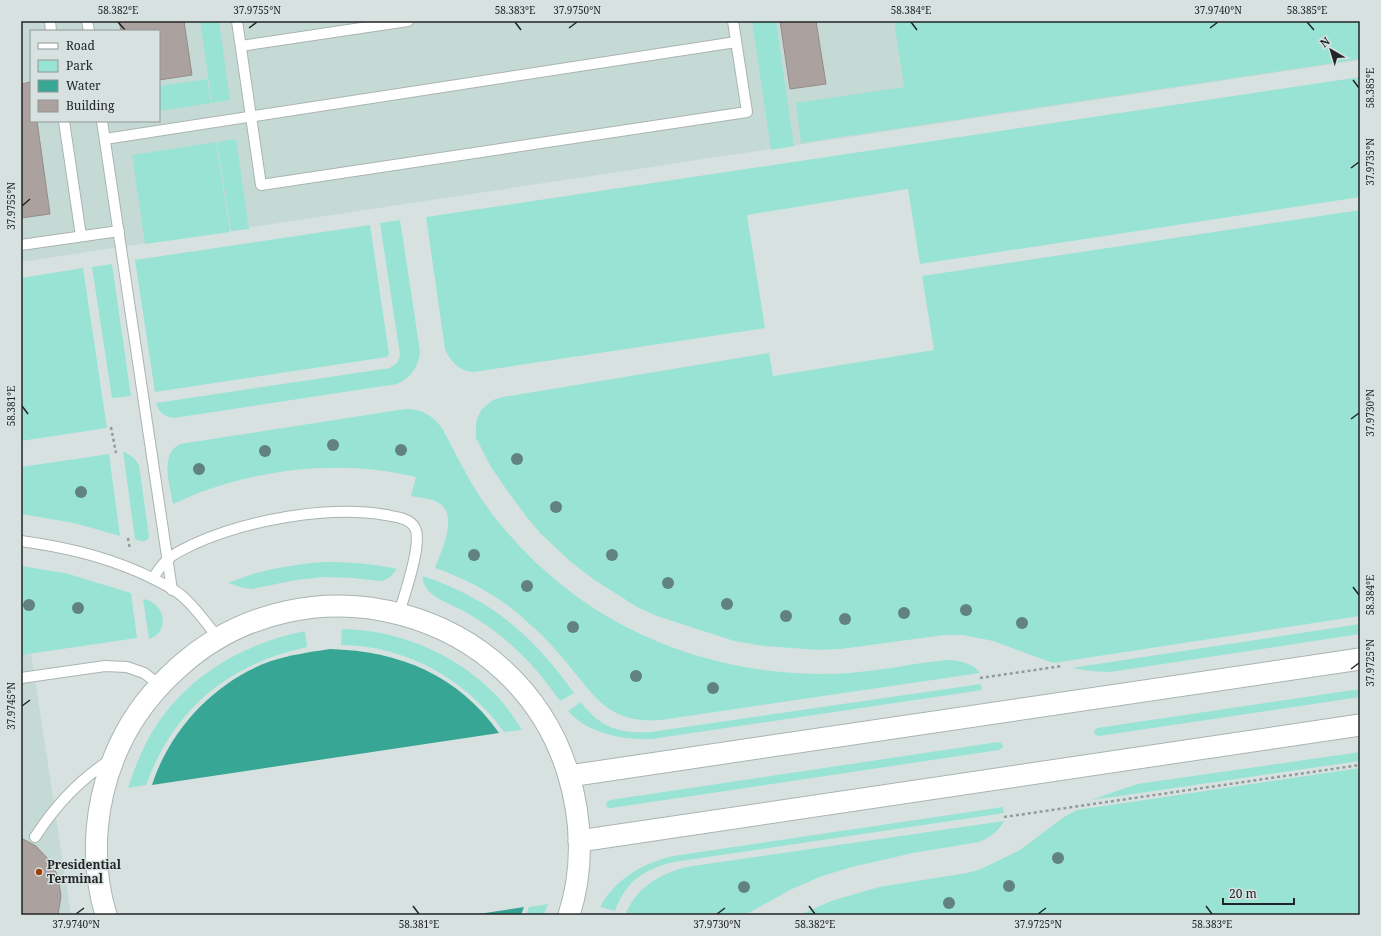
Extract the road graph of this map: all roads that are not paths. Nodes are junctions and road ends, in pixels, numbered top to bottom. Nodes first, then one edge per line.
1 (237, 21) edge
2 (408, 21) edge
3 (733, 21) edge
4 (736, 42) junction
5 (241, 46) junction
6 (251, 117) junction
7 (64, 122) edge
8 (102, 122) edge
9 (105, 139) junction
10 (119, 231) junction
11 (81, 236) junction
12 (21, 245) edge
13 (21, 541) edge
14 (168, 559) junction
15 (153, 578) junction
16 (172, 590) junction
17 (399, 613) junction
18 (218, 638) junction
19 (1360, 659) edge
20 (21, 678) edge
21 (160, 685) junction
22 (1360, 725) edge
23 (113, 758) junction
24 (569, 776) junction
25 (35, 838) dead end
26 (579, 841) junction
27 (106, 915) edge
28 (570, 915) edge

1 - 5 lane
2 - 5 lane
3 - 4 lane
4 - 6 lane
4 - 6 lane
5 - 6 lane
6 - 9 lane
7 - 11 lane
8 - 9 lane
9 - 10 lane
10 - 11 lane
10 - 14 lane
11 - 12 lane
13 - 15 lane
14 - 15 lane
14 - 16 lane
14 - 17 lane
15 - 16 lane
16 - 18 lane
17 - 18 street
17 - 24 street
18 - 21 street
19 - 24 street
20 - 21 lane
21 - 23 street
22 - 26 street
23 - 25 lane
23 - 27 street
24 - 26 street
26 - 28 street

